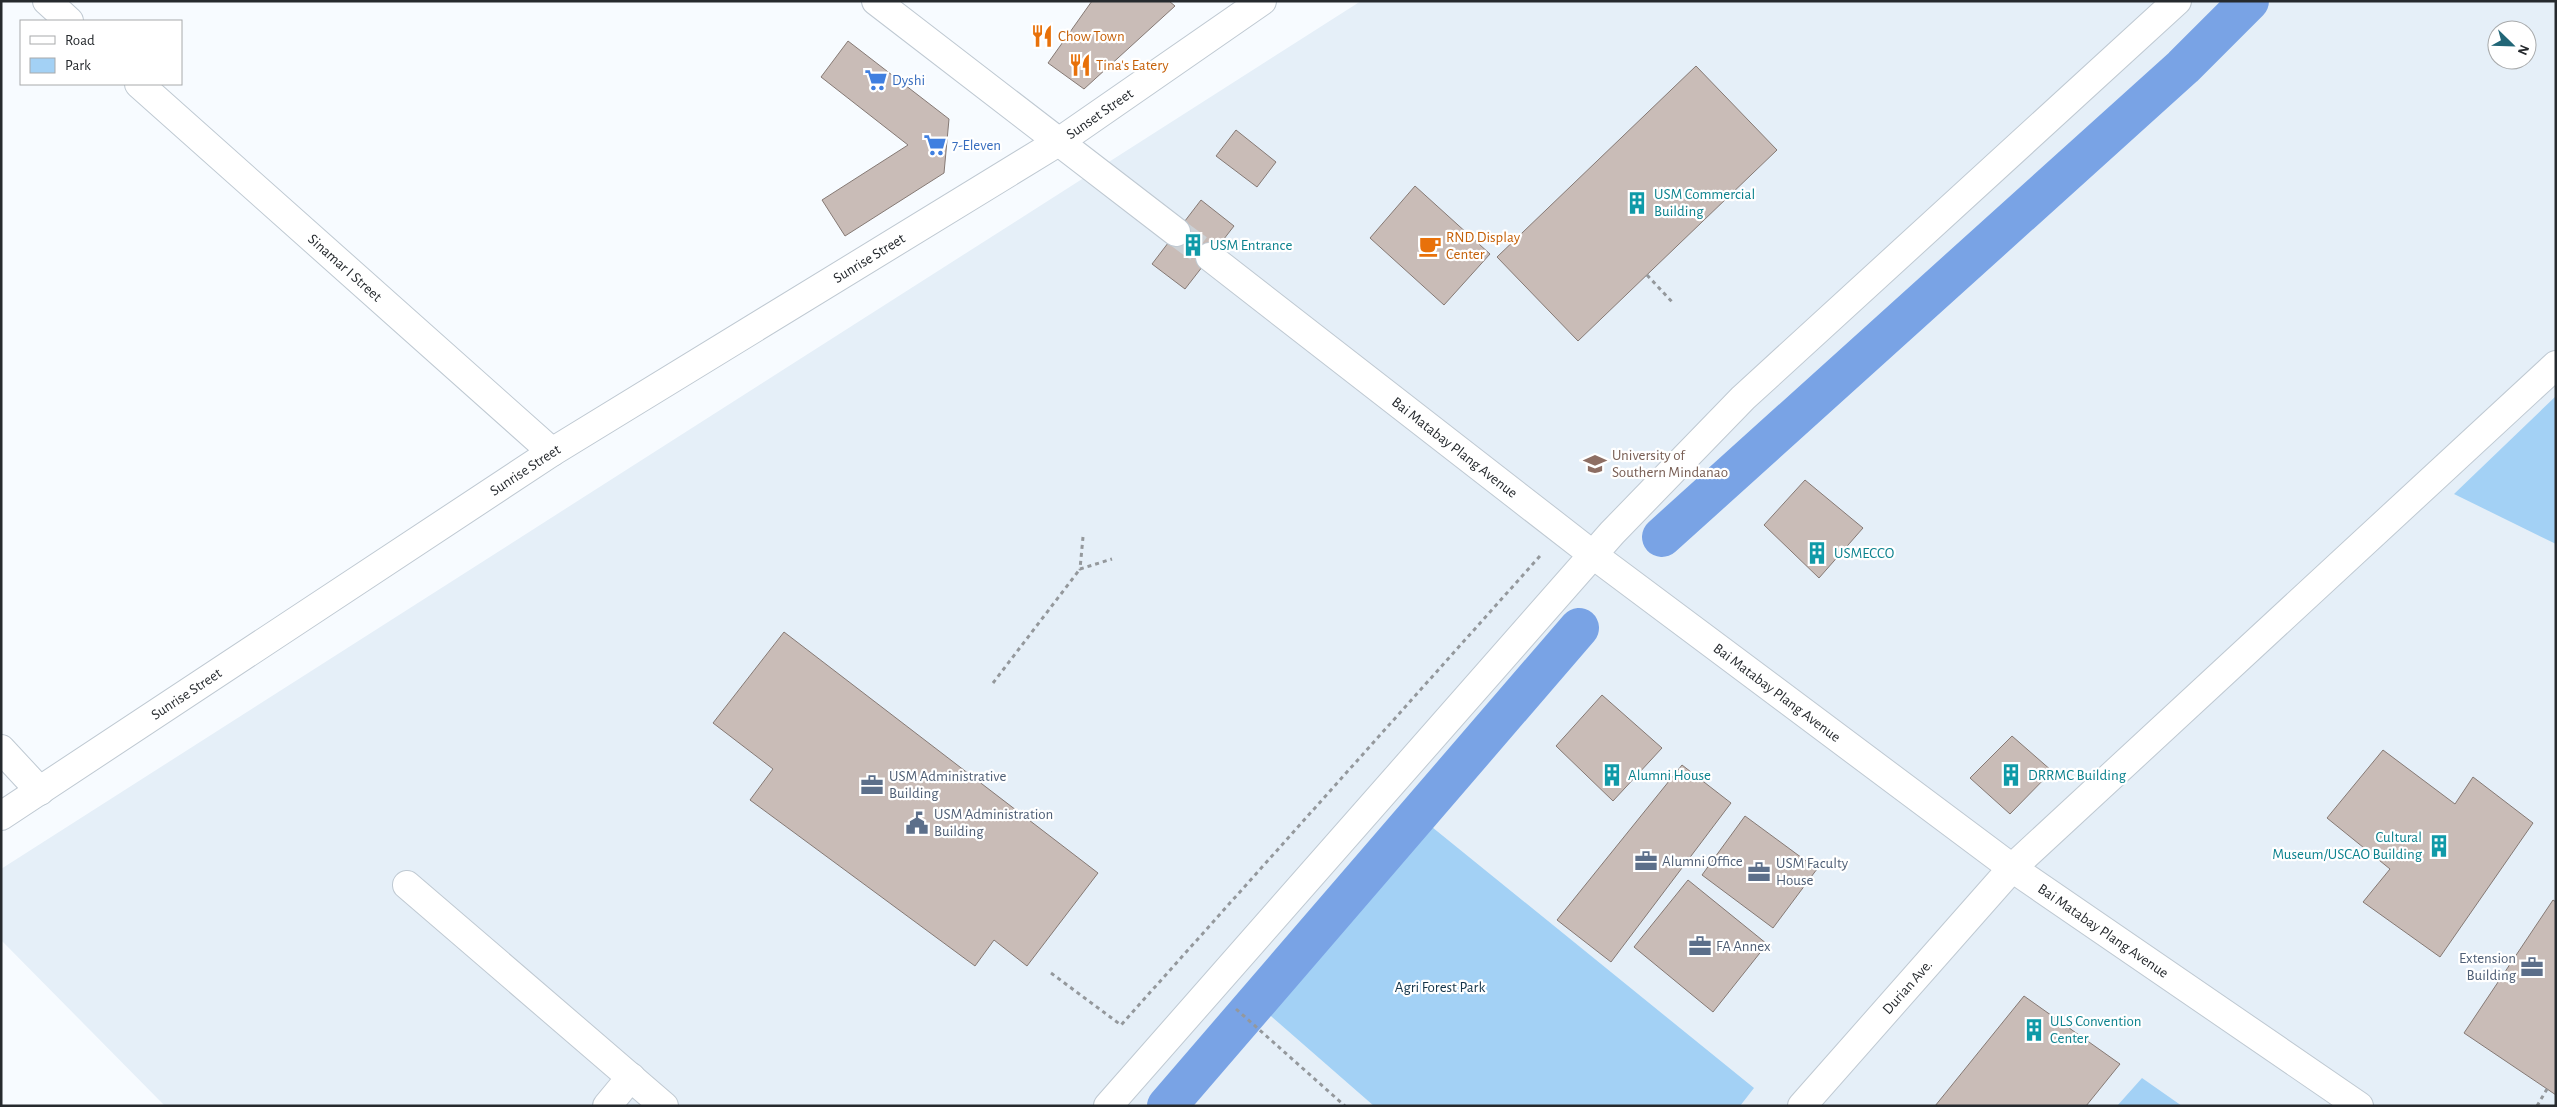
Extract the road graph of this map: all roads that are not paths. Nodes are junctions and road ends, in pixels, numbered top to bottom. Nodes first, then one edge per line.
1 (47, 1) edge
2 (876, 1) edge
3 (1262, 1) edge
4 (2177, 1) edge
5 (68, 20) edge
6 (140, 85) edge
7 (1060, 142) junction
8 (1176, 232) tunnel mouth
9 (1210, 258) tunnel mouth
10 (2556, 365) edge
11 (552, 452) junction
12 (1592, 554) junction
13 (1, 749) edge
14 (40, 791) junction
15 (1, 816) edge
16 (2012, 868) junction
17 (407, 885) dead end
18 (631, 1077) junction
19 (608, 1106) edge
20 (664, 1106) edge
21 (1108, 1106) edge
22 (1802, 1106) edge
23 (2359, 1106) edge

1 - 5 street
2 - 7 street
3 - 7 street, Sunset Street
4 - 12 street
6 - 11 street, Sinamar I Street
7 - 8 street
7 - 11 street, Sunrise Street
9 - 12 street, Bai Matabay Plang Avenue
10 - 16 street, Durian Ave.
11 - 14 street, Sunrise Street
12 - 16 street, Bai Matabay Plang Avenue
12 - 21 street
13 - 14 street
14 - 15 street, Sunrise Street
16 - 22 street, Durian Ave.
16 - 23 street, Bai Matabay Plang Avenue
17 - 18 street
18 - 19 street
18 - 20 street

